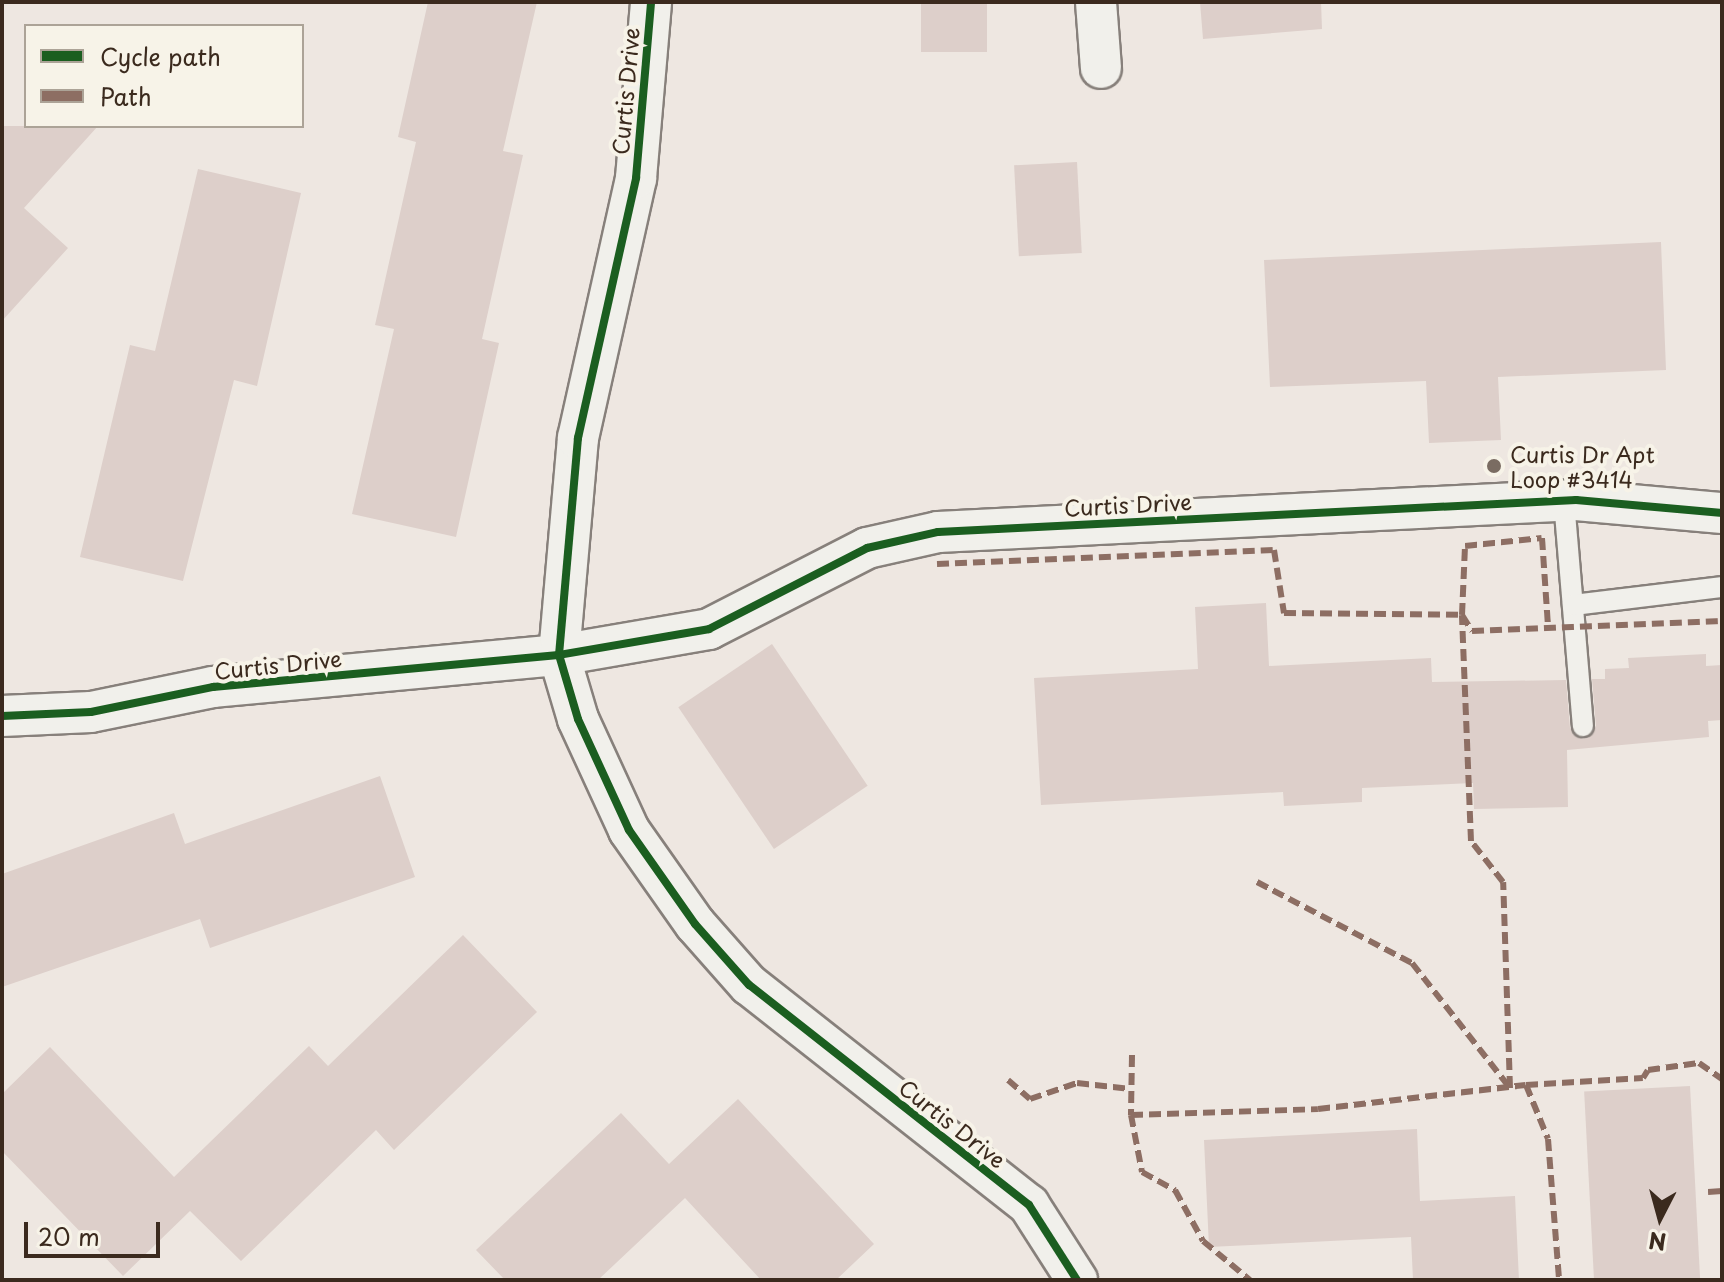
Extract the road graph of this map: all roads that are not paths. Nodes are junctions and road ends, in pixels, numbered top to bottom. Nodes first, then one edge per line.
1 (651, 2) edge
2 (1096, 2) edge
3 (1101, 68) dead end
4 (1564, 501) junction
5 (1722, 513) edge
6 (1722, 587) edge
7 (1573, 605) junction
8 (559, 655) junction
9 (2, 716) edge
10 (1583, 726) dead end
11 (1077, 1280) edge

1 - 8 street, Curtis Drive
2 - 3 street
4 - 5 street, Curtis Drive
4 - 7 lane
4 - 8 street, Curtis Drive
6 - 7 lane
7 - 10 lane
8 - 9 street, Curtis Drive
8 - 11 street, Curtis Drive

